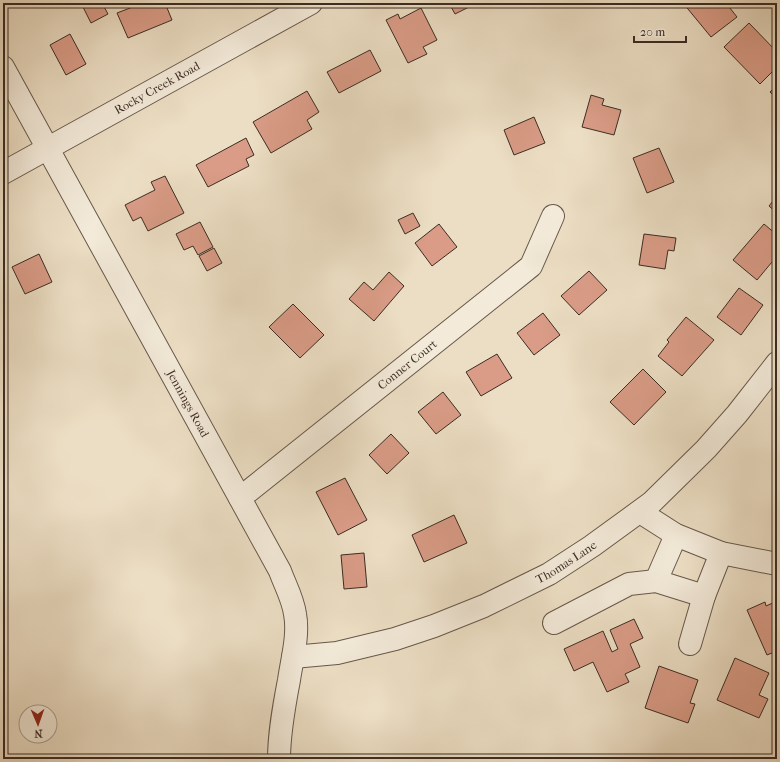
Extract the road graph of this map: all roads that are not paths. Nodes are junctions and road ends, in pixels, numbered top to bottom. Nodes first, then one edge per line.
1 (311, 3) edge
2 (3, 67) edge
3 (47, 148) junction
4 (3, 173) edge
5 (553, 216) dead end
6 (777, 363) edge
7 (240, 498) junction
8 (640, 512) junction
9 (676, 535) junction
10 (722, 553) junction
11 (777, 564) edge
12 (656, 581) junction
13 (704, 596) junction
14 (554, 623) dead end
15 (690, 644) dead end
16 (293, 657) junction
17 (279, 759) edge

1 - 3 street, Rocky Creek Road
2 - 3 street, Jennings Road
3 - 4 street, Rocky Creek Road
3 - 7 street, Jennings Road
5 - 7 street, Conner Court
6 - 8 street, Thomas Lane
7 - 16 street, Jennings Road
8 - 9 street
8 - 16 street, Thomas Lane
9 - 10 street
9 - 12 street
10 - 11 street
10 - 13 street
12 - 13 street
12 - 14 street
13 - 15 street
16 - 17 street, Jennings Road

